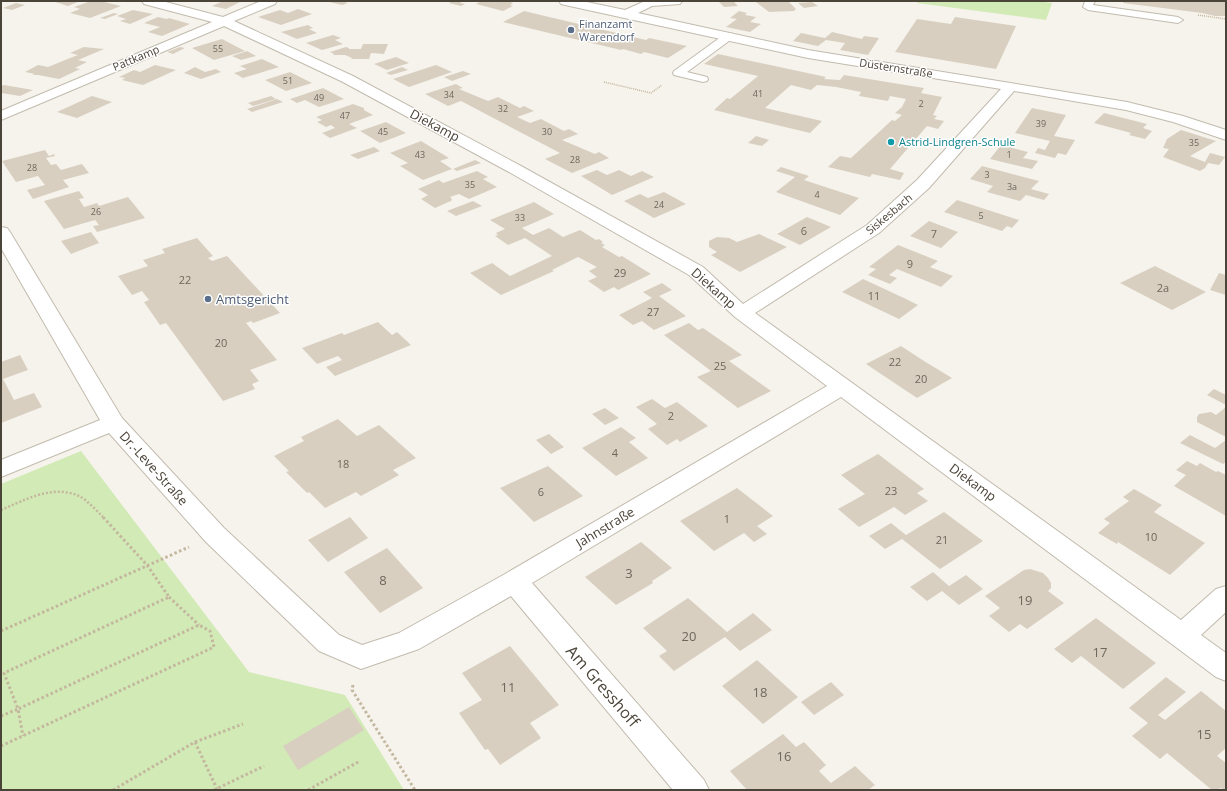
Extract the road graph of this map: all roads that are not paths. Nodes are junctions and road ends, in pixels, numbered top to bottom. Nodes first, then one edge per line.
1 (148, 1) edge
2 (271, 1) edge
3 (565, 1) edge
4 (676, 1) edge
5 (1090, 1) edge
6 (627, 14) junction
7 (1178, 20) dead end
8 (224, 21) junction
9 (730, 36) junction
10 (703, 79) dead end
11 (1011, 86) junction
12 (1, 116) edge
13 (1226, 135) edge
14 (1, 232) edge
15 (742, 313) junction
16 (843, 386) junction
17 (113, 423) junction
18 (1, 469) edge
19 (514, 581) junction
20 (1226, 596) edge
21 (1182, 636) junction
22 (362, 656) joint
23 (1226, 669) edge
24 (693, 790) edge

1 - 8 street, Diekamp
2 - 8 street, Pattkamp
3 - 6 street, Düsternstraße
4 - 6 street
5 - 7 lane
6 - 9 street, Düsternstraße
8 - 12 street, Pattkamp
8 - 15 street, Diekamp
9 - 10 lane
9 - 11 street, Düsternstraße
11 - 13 street, Düsternstraße
11 - 15 street, Siskesbach
14 - 17 street, Dr.-Leve-Straße
15 - 16 street, Diekamp
16 - 19 street, Jahnstraße
16 - 21 street, Diekamp
17 - 18 street
17 - 22 street, Dr.-Leve-Straße
19 - 22 street, Jahnstraße
19 - 24 street, Am Gresshoff
20 - 21 street
21 - 23 street, Diekamp

